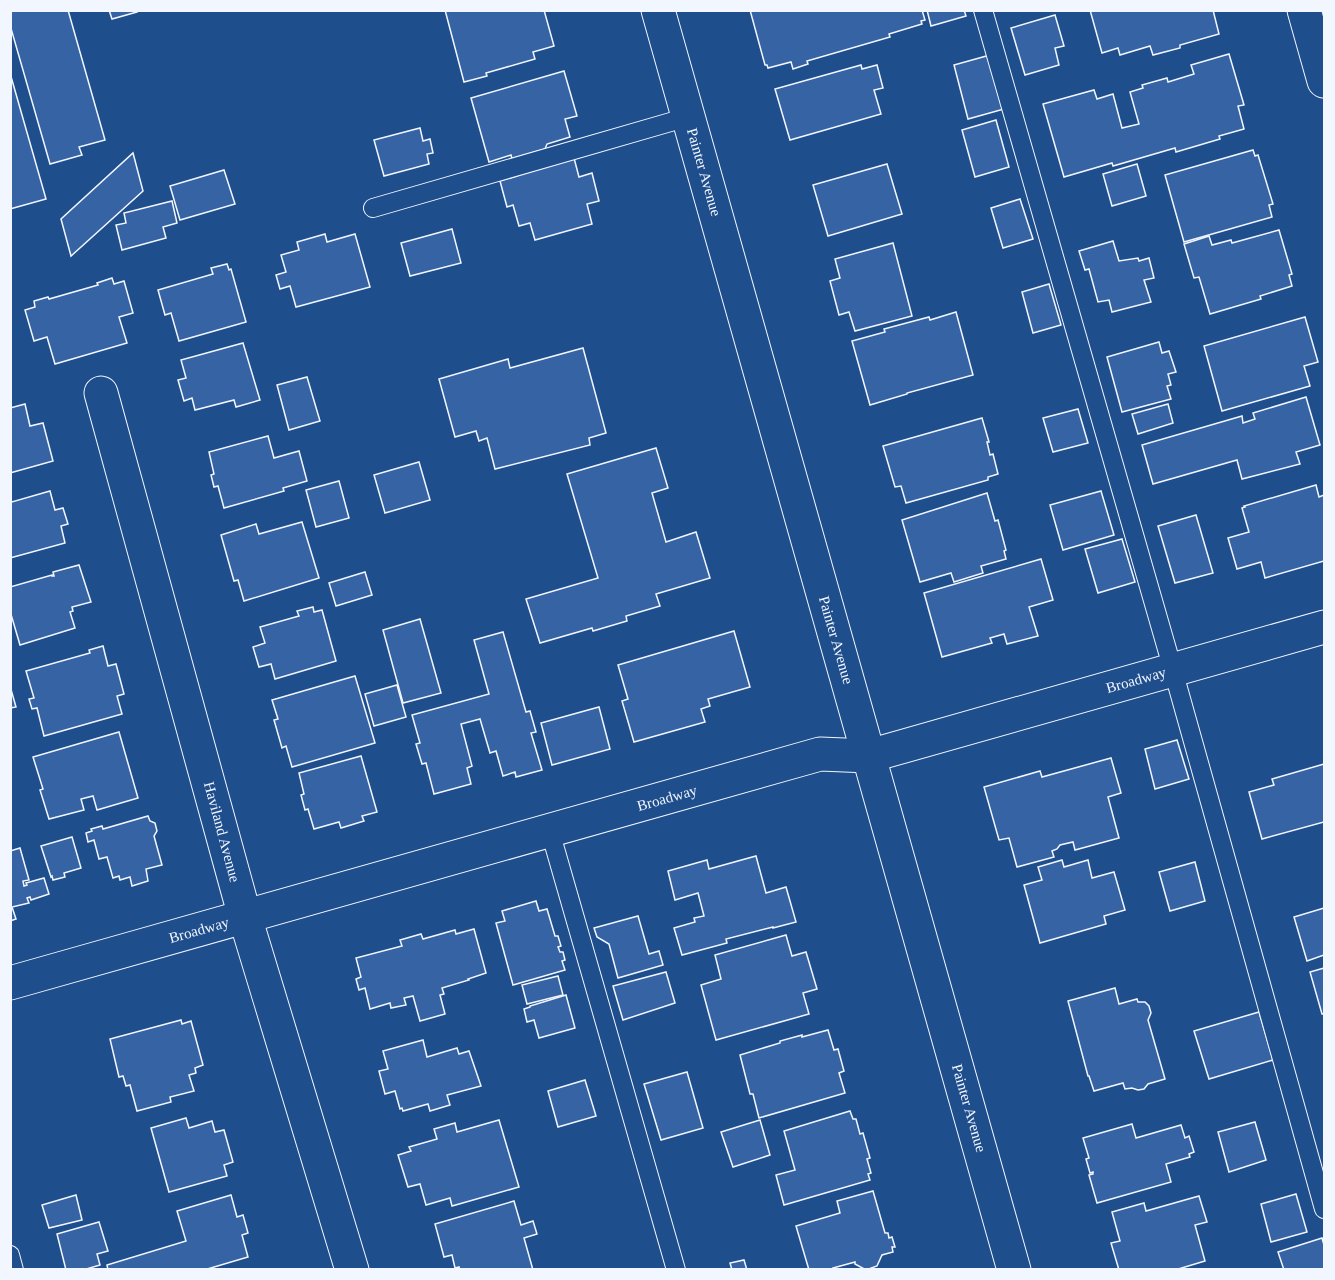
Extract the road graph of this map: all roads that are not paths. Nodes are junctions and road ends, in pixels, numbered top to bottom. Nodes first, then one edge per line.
1 (658, 10) edge
2 (983, 10) edge
3 (1305, 10) edge
4 (1324, 81) edge
5 (688, 117) junction
6 (373, 208) dead end
7 (100, 393) dead end
8 (1324, 627) edge
9 (1173, 670) junction
10 (869, 756) junction
11 (550, 831) junction
12 (245, 917) junction
13 (10, 983) edge
14 (1324, 1209) edge
15 (10, 1255) edge
16 (14, 1269) edge
17 (352, 1269) edge
18 (676, 1269) edge
19 (1014, 1269) edge

1 - 5 street, Painter Avenue
2 - 9 lane
3 - 4 street
5 - 6 lane
5 - 10 street, Painter Avenue
7 - 12 street, Haviland Avenue
8 - 9 street, Broadway
9 - 10 street, Broadway
9 - 14 lane
10 - 11 street, Broadway
10 - 19 street, Painter Avenue
11 - 12 street, Broadway
11 - 18 lane
12 - 13 street, Broadway
12 - 17 street, Haviland Avenue
15 - 16 lane

